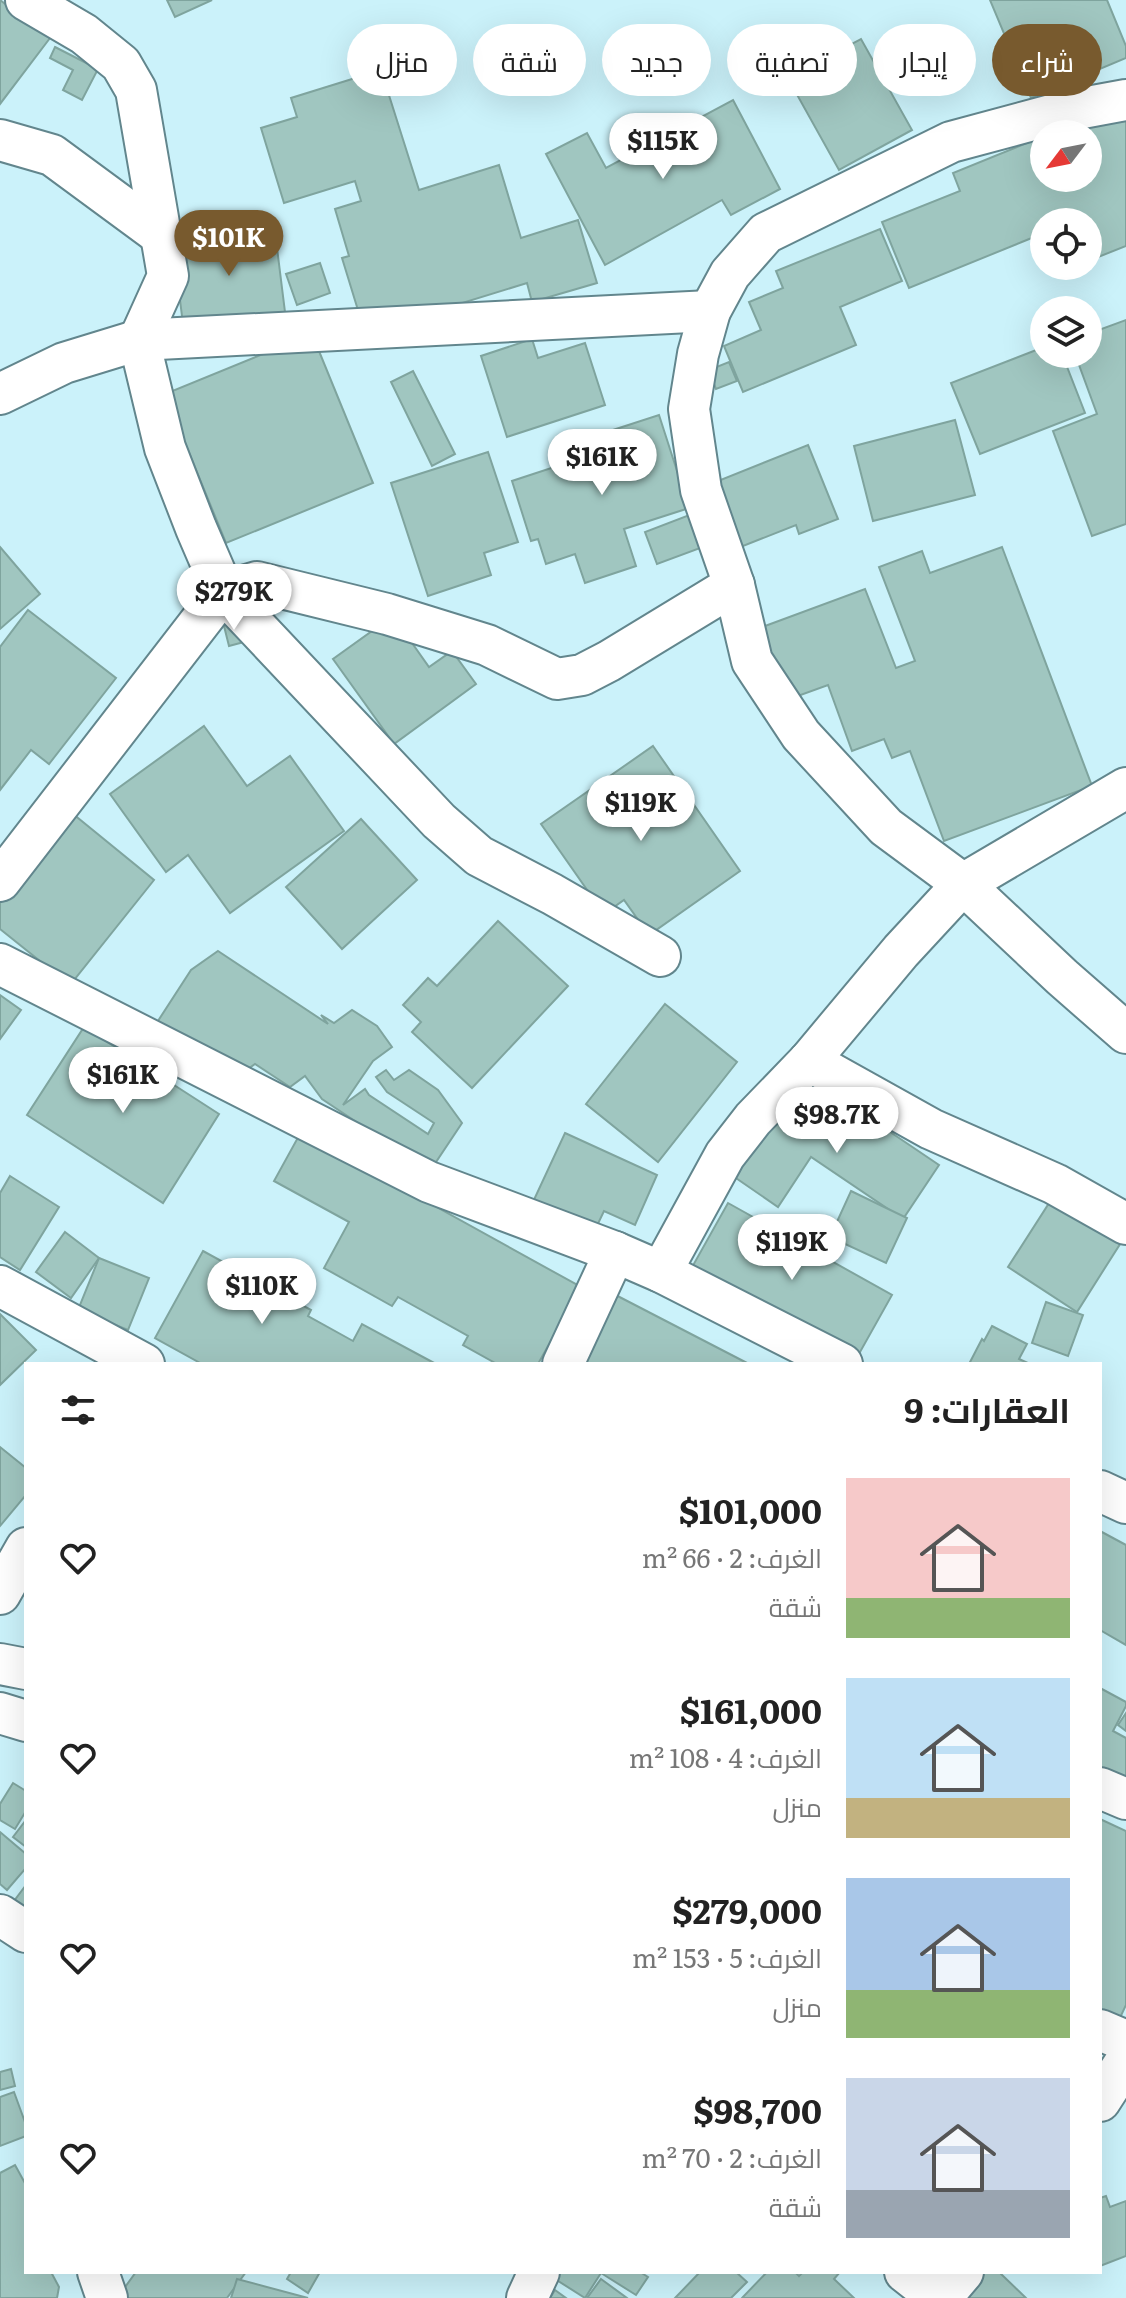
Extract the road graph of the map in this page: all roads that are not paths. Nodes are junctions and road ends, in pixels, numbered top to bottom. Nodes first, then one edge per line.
1 (26, 0) edge
2 (1126, 100) edge
3 (0, 140) edge
4 (162, 236) junction
5 (710, 311) junction
6 (139, 340) junction
7 (0, 394) edge
8 (734, 585) junction
9 (224, 593) junction
10 (1126, 788) edge
11 (0, 881) edge
12 (963, 884) junction
13 (660, 956) dead end
14 (0, 964) edge
15 (1126, 1033) edge
16 (809, 1061) junction
17 (1126, 1224) edge
18 (615, 1252) junction
19 (661, 1272) junction
20 (0, 1286) edge
21 (140, 1362) edge
22 (564, 1362) edge
23 (838, 1362) edge
24 (1102, 1492) edge
25 (1126, 1503) edge
26 (0, 1664) edge
27 (24, 1669) edge
28 (0, 1713) edge
29 (24, 1720) edge
30 (1102, 1789) edge
31 (1126, 1799) edge
32 (0, 1915) edge
33 (24, 1931) edge
34 (1102, 2031) edge
35 (1126, 2041) edge
36 (1126, 2061) edge
37 (1102, 2098) edge
38 (99, 2274) edge
39 (538, 2274) edge
40 (908, 2274) edge
41 (961, 2274) edge
42 (107, 2298) edge
43 (527, 2298) edge
44 (940, 2298) edge

1 - 4 street
2 - 5 street
3 - 4 street
4 - 6 street
5 - 6 street
5 - 8 street
6 - 7 street
6 - 9 street
8 - 9 street
8 - 12 street
9 - 11 street
9 - 13 street
10 - 12 street
12 - 15 street
12 - 16 street
14 - 18 street
16 - 17 street
16 - 19 street
18 - 19 street
18 - 22 street
19 - 23 street
20 - 21 street
24 - 25 street
26 - 27 street
28 - 29 street
30 - 31 street
32 - 33 street
34 - 35 street
36 - 37 street
38 - 42 street
39 - 43 street
40 - 44 street
41 - 44 street

